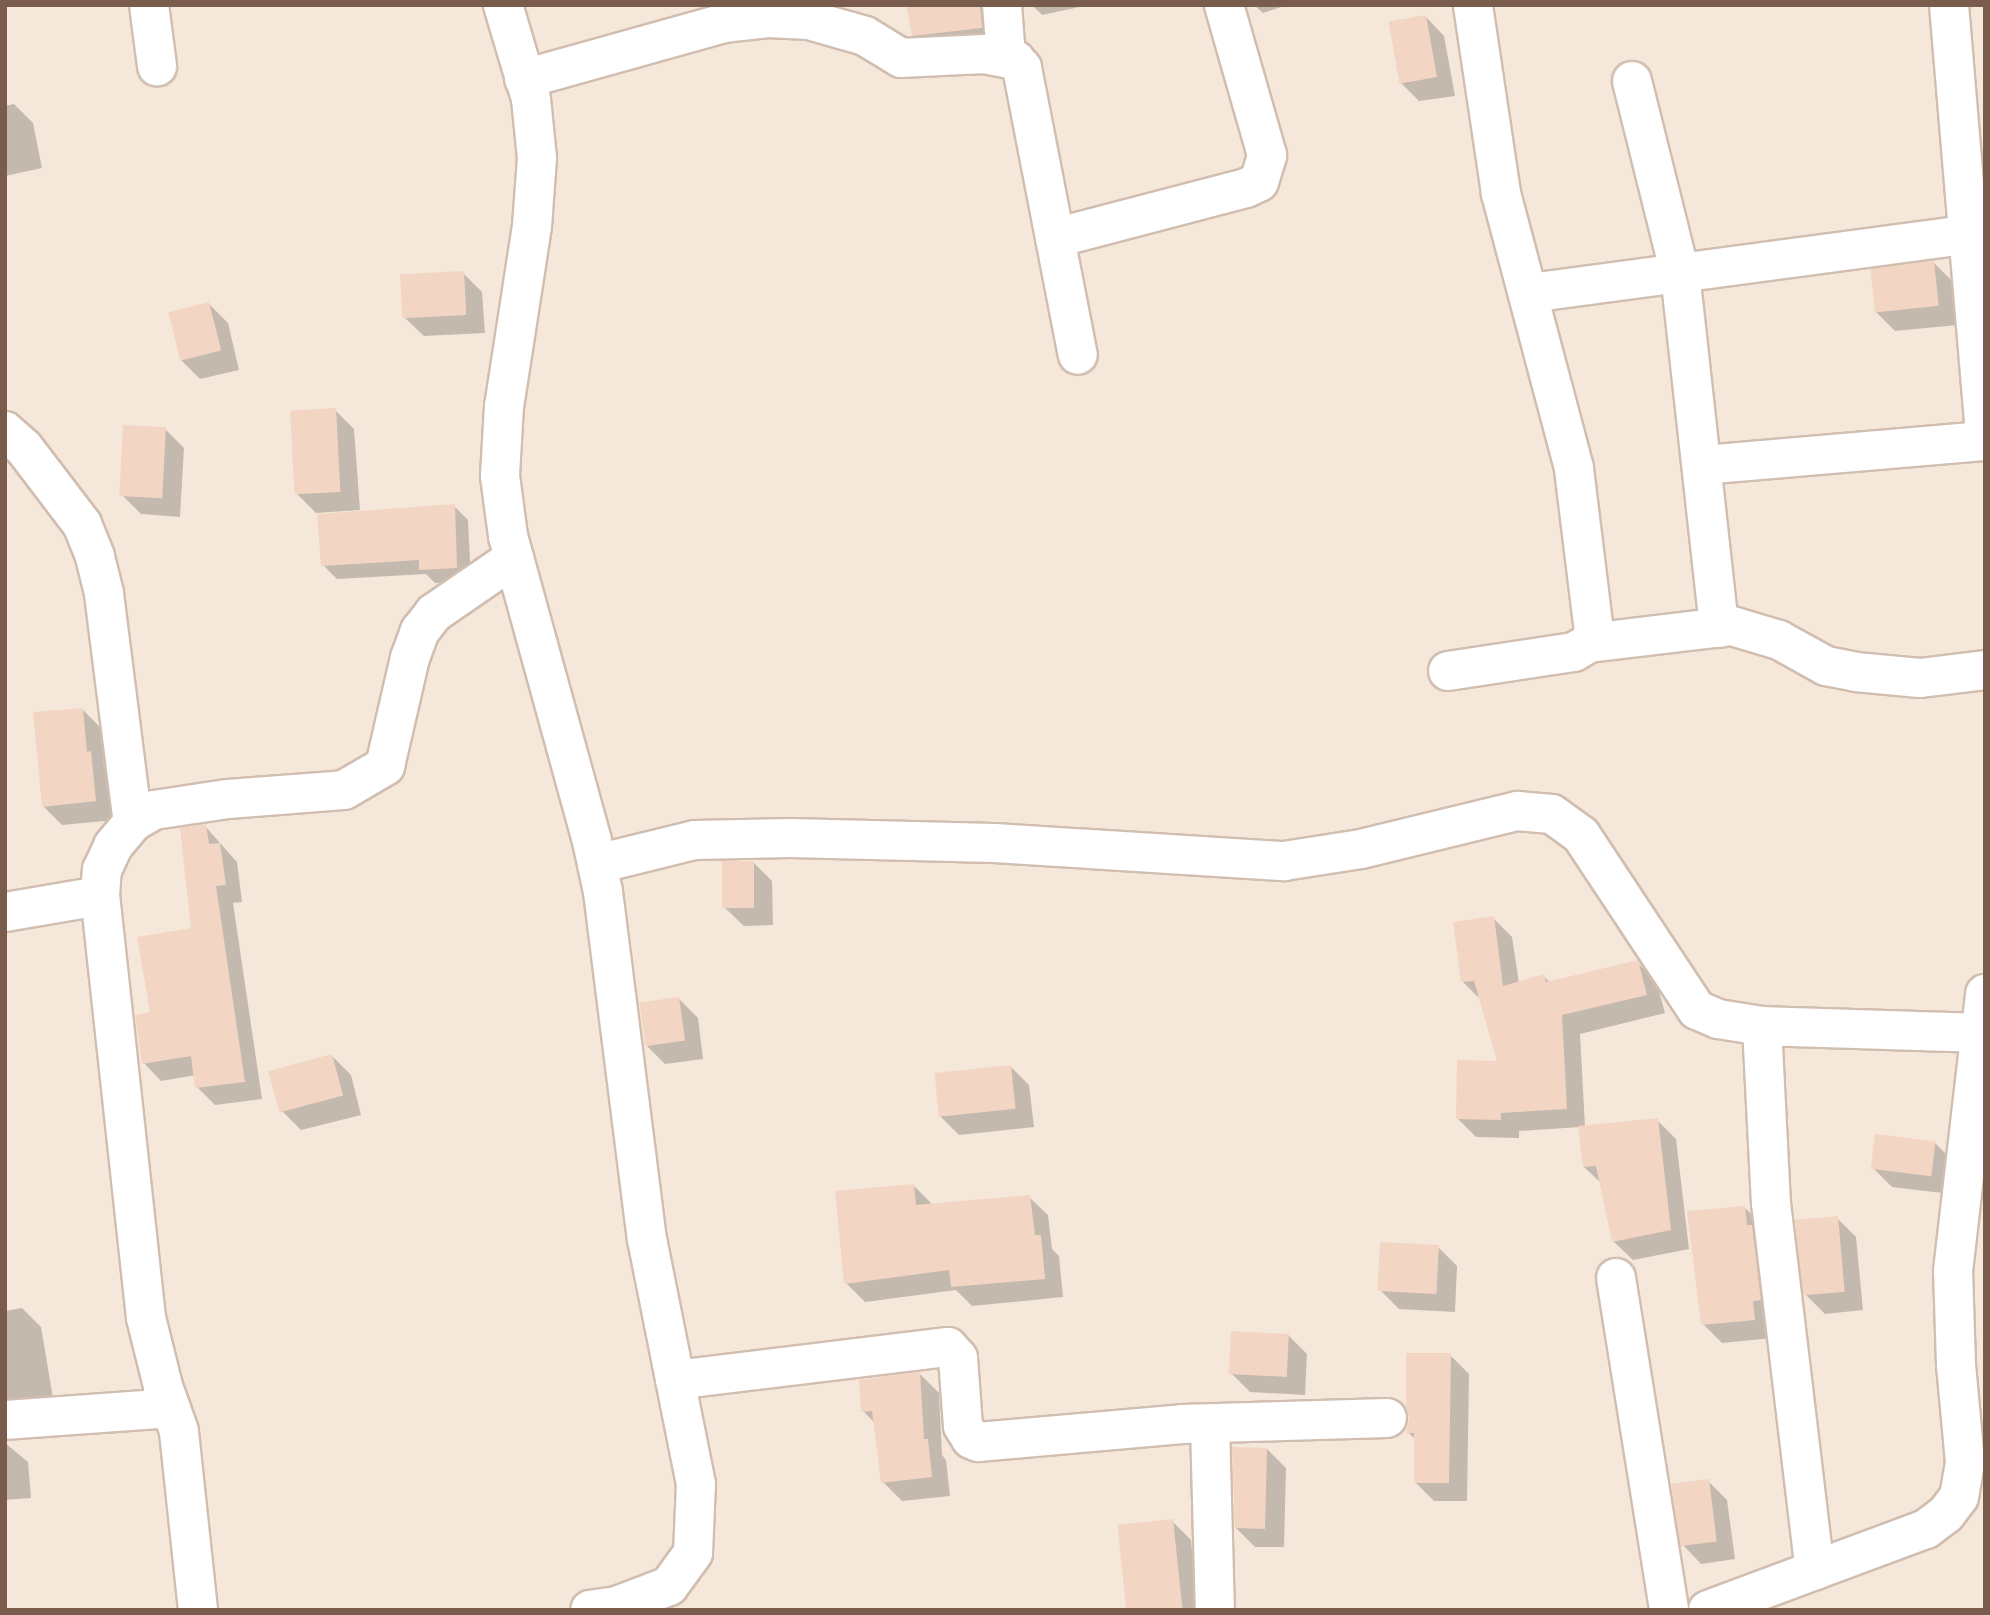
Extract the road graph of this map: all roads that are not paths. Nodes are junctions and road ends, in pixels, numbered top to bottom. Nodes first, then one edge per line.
1 (149, 5) edge
2 (503, 5) edge
3 (1002, 5) edge
4 (1224, 5) edge
5 (1474, 5) edge
6 (1949, 5) edge
7 (1006, 57) junction
8 (157, 66) dead end
9 (524, 79) junction
10 (1632, 81) dead end
11 (1976, 233) edge
12 (1055, 237) junction
13 (1680, 273) junction
14 (1530, 293) junction
15 (1078, 355) dead end
16 (5, 431) edge
17 (1985, 438) edge
18 (1703, 465) junction
19 (514, 558) junction
20 (1719, 628) junction
21 (1589, 643) junction
22 (1985, 670) edge
23 (1448, 671) dead end
24 (133, 822) junction
25 (597, 864) junction
26 (100, 896) junction
27 (5, 912) edge
28 (1985, 994) edge
29 (1762, 1026) junction
30 (1980, 1033) junction
31 (1616, 1279) dead end
32 (675, 1380) junction
33 (171, 1409) junction
34 (1387, 1418) dead end
35 (5, 1420) edge
36 (1210, 1423) junction
37 (1972, 1498) edge
38 (1815, 1570) junction
39 (198, 1610) edge
40 (590, 1610) edge
41 (1215, 1610) edge
42 (1669, 1610) edge
43 (1708, 1610) edge

1 - 8 street
2 - 9 street
3 - 7 street
4 - 12 street
5 - 14 street
6 - 11 street
7 - 9 street
7 - 12 street
9 - 19 street
10 - 13 street
11 - 13 street
11 - 17 street
12 - 15 street
13 - 14 street
13 - 18 street
14 - 21 street
16 - 24 street
17 - 18 street
18 - 20 street
19 - 24 street
19 - 25 street
20 - 21 street
20 - 22 street
21 - 23 street
24 - 26 street
25 - 29 street
25 - 32 street
26 - 27 street
26 - 33 street
28 - 30 street
29 - 30 street
29 - 38 street
30 - 37 street
31 - 42 street
32 - 36 street
32 - 40 street
33 - 35 street
33 - 39 street
34 - 36 street
36 - 41 street
37 - 38 street
38 - 43 street

